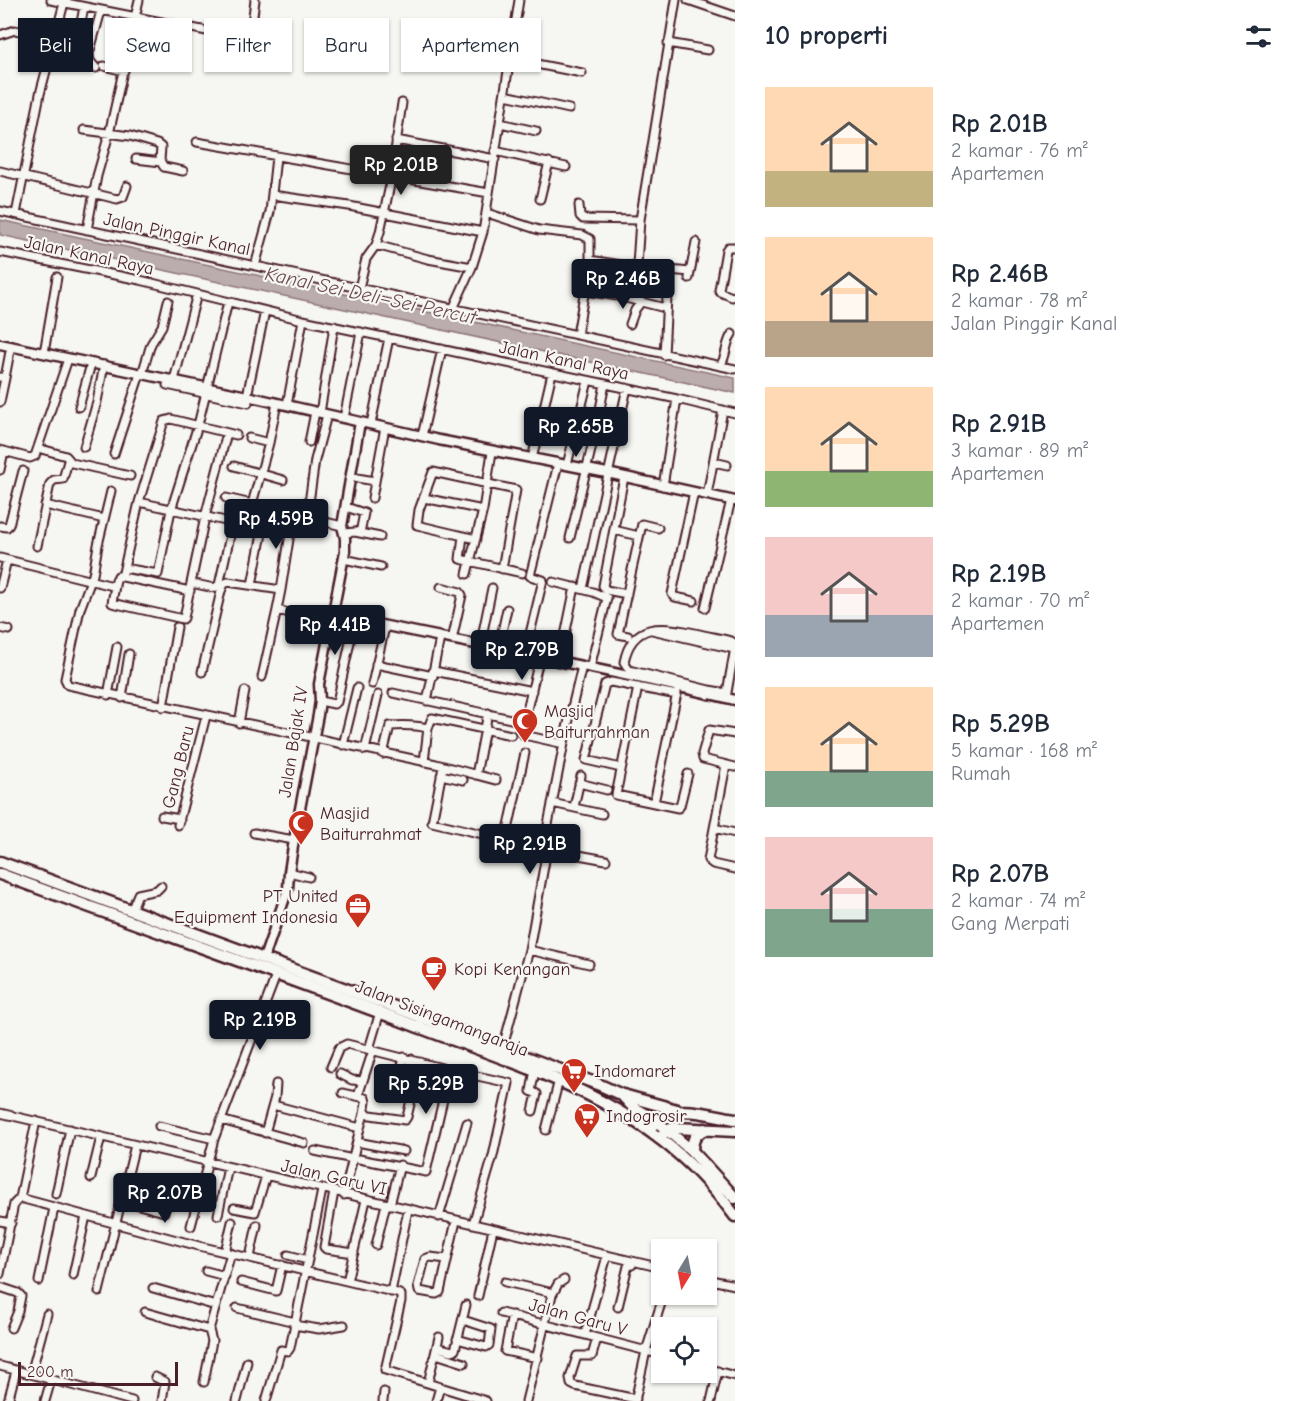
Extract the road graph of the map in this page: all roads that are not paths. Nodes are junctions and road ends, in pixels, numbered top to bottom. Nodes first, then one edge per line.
1 (51, 0) edge
2 (139, 0) edge
3 (255, 0) edge
4 (519, 0) edge
5 (676, 0) edge
6 (688, 0) edge
7 (64, 3) junction
8 (84, 7) junction
9 (101, 11) junction
10 (735, 16) edge
11 (135, 17) junction
12 (60, 18) edge
13 (82, 18) edge
14 (517, 18) edge
15 (18, 31) edge
16 (0, 35) edge
17 (668, 43) junction
18 (708, 50) dead end
19 (541, 65) edge
20 (96, 68) dead end
21 (47, 72) edge
22 (124, 72) edge
23 (509, 72) edge
24 (582, 73) dead end
25 (505, 95) junction
26 (402, 103) dead end
27 (569, 109) dead end
28 (500, 123) junction
29 (84, 130) dead end
30 (536, 131) dead end
31 (109, 134) junction
32 (396, 140) junction
33 (198, 142) dead end
34 (495, 155) junction
35 (276, 157) junction
36 (136, 159) dead end
37 (160, 162) junction
38 (549, 162) junction
39 (566, 167) dead end
40 (0, 171) edge
41 (183, 171) dead end
42 (392, 175) junction
43 (23, 176) junction
44 (127, 186) dead end
45 (94, 193) junction
46 (489, 194) junction
47 (272, 195) junction
48 (540, 199) dead end
49 (579, 205) dead end
50 (0, 211) edge
51 (384, 212) junction
52 (487, 213) junction
53 (16, 214) junction
54 (640, 220) junction
55 (87, 230) junction
56 (483, 232) junction
57 (696, 242) dead end
58 (376, 245) junction
59 (735, 247) edge
60 (0, 252) edge
61 (590, 260) junction
62 (255, 266) junction
63 (472, 267) junction
64 (57, 277) dead end
65 (360, 288) junction
66 (584, 291) junction
67 (197, 294) junction
68 (735, 296) edge
69 (168, 301) dead end
70 (228, 302) junction
71 (641, 302) junction
72 (665, 308) junction
73 (453, 309) junction
74 (265, 311) junction
75 (303, 320) junction
76 (630, 324) dead end
77 (334, 326) junction
78 (361, 332) junction
79 (732, 334) dead end
80 (577, 335) junction
81 (389, 338) junction
82 (0, 344) edge
83 (11, 346) junction
84 (442, 349) junction
85 (44, 353) junction
86 (663, 355) junction
87 (68, 359) junction
88 (91, 364) junction
89 (104, 366) junction
90 (720, 366) junction
91 (735, 369) edge
92 (552, 373) junction
93 (141, 374) junction
94 (3, 377) edge
95 (588, 381) junction
96 (171, 382) junction
97 (605, 384) junction
98 (627, 388) junction
99 (206, 390) junction
100 (248, 399) junction
101 (677, 399) junction
102 (0, 402) edge
103 (282, 404) junction
104 (79, 407) dead end
105 (723, 410) junction
106 (321, 413) junction
107 (735, 413) edge
108 (344, 418) junction
109 (360, 422) junction
110 (371, 424) junction
111 (198, 425) junction
112 (386, 427) junction
113 (227, 433) junction
114 (237, 435) dead end
115 (422, 436) junction
116 (249, 438) dead end
117 (309, 441) dead end
118 (268, 443) junction
119 (84, 447) dead end
120 (38, 448) junction
121 (2, 451) edge
122 (492, 452) junction
123 (114, 454) dead end
124 (532, 459) junction
125 (68, 461) junction
126 (714, 462) junction
127 (562, 465) junction
128 (727, 465) dead end
129 (234, 466) dead end
130 (586, 469) junction
131 (0, 470) edge
132 (23, 471) dead end
133 (261, 473) junction
134 (607, 473) junction
135 (130, 476) dead end
136 (351, 477) junction
137 (624, 477) junction
138 (283, 480) dead end
139 (375, 481) junction
140 (488, 483) junction
141 (663, 486) junction
142 (111, 491) dead end
143 (694, 492) junction
144 (707, 495) junction
145 (226, 498) dead end
146 (372, 498) dead end
147 (424, 498) junction
148 (733, 501) edge
149 (139, 502) junction
150 (252, 504) junction
151 (45, 505) junction
152 (346, 507) junction
153 (267, 508) junction
154 (171, 510) junction
155 (483, 510) junction
156 (293, 514) junction
157 (205, 517) junction
158 (307, 517) junction
159 (104, 519) junction
160 (0, 526) edge
161 (658, 528) dead end
162 (343, 530) junction
163 (614, 530) junction
164 (360, 533) junction
165 (463, 536) junction
166 (639, 536) junction
167 (380, 537) dead end
168 (570, 538) dead end
169 (476, 539) junction
170 (37, 546) dead end
171 (3, 559) edge
172 (344, 559) junction
173 (470, 561) junction
174 (381, 567) dead end
175 (124, 568) junction
176 (502, 569) junction
177 (522, 573) dead end
178 (467, 574) dead end
179 (122, 577) junction
180 (90, 581) junction
181 (553, 582) dead end
182 (252, 585) junction
183 (112, 586) dead end
184 (190, 587) junction
185 (441, 587) dead end
186 (575, 587) junction
187 (0, 588) edge
188 (492, 588) dead end
189 (584, 589) junction
190 (281, 590) junction
191 (627, 594) junction
192 (694, 601) dead end
193 (705, 608) dead end
194 (507, 609) dead end
195 (278, 610) junction
196 (332, 619) junction
197 (355, 619) junction
198 (177, 627) dead end
199 (385, 627) junction
200 (0, 628) edge
201 (9, 630) dead end
202 (628, 636) dead end
203 (440, 638) junction
204 (452, 640) junction
205 (480, 646) junction
206 (117, 647) dead end
207 (734, 649) edge
208 (498, 650) junction
209 (129, 654) dead end
210 (525, 654) junction
211 (540, 656) junction
212 (560, 660) junction
213 (376, 664) junction
214 (586, 667) junction
215 (202, 672) dead end
216 (434, 673) junction
217 (262, 677) dead end
218 (372, 684) dead end
219 (638, 687) junction
220 (357, 688) dead end
221 (245, 691) dead end
222 (532, 691) junction
223 (677, 691) junction
224 (709, 692) junction
225 (393, 693) dead end
226 (108, 695) junction
227 (378, 695) dead end
228 (730, 697) edge
229 (122, 698) junction
230 (320, 701) junction
231 (428, 701) junction
232 (163, 707) junction
233 (488, 713) junction
234 (206, 716) junction
235 (524, 722) junction
236 (239, 723) junction
237 (428, 728) junction
238 (485, 729) junction
239 (735, 734) edge
240 (511, 735) dead end
241 (314, 739) junction
242 (564, 744) junction
243 (343, 745) junction
244 (365, 750) junction
245 (525, 753) dead end
246 (383, 754) junction
247 (424, 762) junction
248 (726, 765) junction
249 (443, 766) junction
250 (735, 767) edge
251 (621, 768) junction
252 (688, 774) dead end
253 (441, 775) junction
254 (476, 775) junction
255 (463, 780) dead end
256 (496, 780) dead end
257 (607, 790) dead end
258 (552, 803) junction
259 (654, 803) junction
260 (573, 807) junction
261 (602, 814) dead end
262 (162, 816) dead end
263 (714, 828) junction
264 (254, 833) dead end
265 (735, 833) edge
266 (506, 839) junction
267 (294, 840) junction
268 (546, 849) junction
269 (606, 860) dead end
270 (0, 862) edge
271 (735, 869) edge
272 (289, 872) junction
273 (0, 874) edge
274 (309, 876) dead end
275 (161, 886) dead end
276 (131, 911) junction
277 (529, 950) junction
278 (264, 958) junction
279 (589, 964) dead end
280 (278, 973) junction
281 (380, 1012) junction
282 (503, 1047) junction
283 (371, 1049) junction
284 (407, 1058) junction
285 (420, 1062) junction
286 (331, 1067) dead end
287 (450, 1070) junction
288 (535, 1070) junction
289 (340, 1074) dead end
290 (560, 1080) junction
291 (363, 1081) junction
292 (276, 1084) dead end
293 (401, 1086) dead end
294 (343, 1093) dead end
295 (622, 1095) junction
296 (358, 1096) junction
297 (273, 1105) junction
298 (680, 1110) junction
299 (533, 1111) dead end
300 (0, 1113) edge
301 (364, 1114) junction
302 (735, 1119) edge
303 (221, 1120) junction
304 (36, 1121) junction
305 (656, 1121) junction
306 (467, 1123) dead end
307 (159, 1126) dead end
308 (360, 1128) junction
309 (70, 1129) junction
310 (705, 1129) junction
311 (546, 1130) dead end
312 (648, 1130) junction
313 (735, 1131) edge
314 (265, 1133) junction
315 (663, 1134) junction
316 (101, 1137) junction
317 (214, 1139) junction
318 (357, 1142) junction
319 (304, 1143) dead end
320 (135, 1145) junction
321 (315, 1151) dead end
322 (405, 1151) dead end
323 (692, 1151) junction
324 (356, 1159) junction
325 (207, 1162) junction
326 (400, 1166) junction
327 (228, 1167) junction
328 (266, 1176) junction
329 (126, 1177) junction
330 (91, 1178) dead end
331 (152, 1183) dead end
332 (322, 1190) junction
333 (334, 1192) junction
334 (56, 1194) dead end
335 (344, 1194) junction
336 (20, 1198) junction
337 (735, 1198) edge
338 (121, 1200) junction
339 (366, 1200) junction
340 (388, 1205) junction
341 (54, 1208) junction
342 (234, 1208) dead end
343 (408, 1210) junction
344 (164, 1212) dead end
345 (218, 1215) dead end
346 (86, 1216) junction
347 (735, 1216) edge
348 (439, 1217) junction
349 (0, 1221) edge
350 (456, 1221) junction
351 (232, 1222) dead end
352 (10, 1223) junction
353 (114, 1223) junction
354 (473, 1224) junction
355 (257, 1225) dead end
356 (191, 1226) dead end
357 (492, 1229) junction
358 (376, 1245) dead end
359 (228, 1253) junction
360 (354, 1253) junction
361 (288, 1255) dead end
362 (607, 1256) junction
363 (250, 1257) junction
364 (308, 1260) junction
365 (447, 1260) junction
366 (633, 1262) junction
367 (282, 1265) junction
368 (651, 1266) edge
369 (206, 1270) dead end
370 (306, 1271) junction
371 (0, 1274) edge
372 (73, 1275) dead end
373 (225, 1276) junction
374 (348, 1277) dead end
375 (564, 1280) dead end
376 (39, 1281) dead end
377 (241, 1282) dead end
378 (506, 1282) dead end
379 (717, 1282) edge
380 (735, 1286) edge
381 (0, 1287) edge
382 (153, 1288) dead end
383 (99, 1292) dead end
384 (391, 1292) junction
385 (552, 1295) junction
386 (478, 1296) dead end
387 (466, 1305) dead end
388 (661, 1305) edge
389 (216, 1306) junction
390 (618, 1307) dead end
391 (237, 1308) dead end
392 (145, 1312) dead end
393 (501, 1313) dead end
394 (47, 1314) dead end
395 (512, 1315) junction
396 (463, 1320) junction
397 (546, 1323) junction
398 (295, 1324) junction
399 (344, 1325) dead end
400 (11, 1328) dead end
401 (208, 1330) junction
402 (585, 1335) junction
403 (439, 1337) dead end
404 (597, 1338) junction
405 (457, 1339) junction
406 (437, 1351) junction
407 (646, 1351) junction
408 (651, 1352) edge
409 (538, 1358) junction
410 (247, 1362) dead end
411 (464, 1363) dead end
412 (0, 1366) edge
413 (16, 1371) junction
414 (718, 1371) joint
415 (31, 1374) junction
416 (735, 1376) edge
417 (155, 1377) dead end
418 (51, 1380) junction
419 (204, 1382) dead end
420 (428, 1383) junction
421 (440, 1387) junction
422 (384, 1392) dead end
423 (477, 1400) edge
424 (635, 1400) edge
425 (8, 1401) edge
426 (45, 1401) edge
427 (132, 1401) edge
428 (162, 1401) edge
429 (237, 1401) edge
430 (266, 1401) edge
431 (383, 1401) edge
432 (436, 1401) edge
433 (486, 1401) edge
434 (526, 1401) edge
435 (711, 1401) edge

1 - 7 street
2 - 11 street
3 - 11 street
4 - 14 street
5 - 17 street
6 - 10 street
7 - 8 street
7 - 12 street
8 - 9 street
8 - 13 street
9 - 11 street
9 - 20 street
15 - 16 street
17 - 18 street
17 - 54 street
19 - 24 street
21 - 43 street
22 - 31 street
23 - 25 street
25 - 27 street
25 - 28 street
26 - 32 street
28 - 30 street
28 - 34 street
29 - 31 street
31 - 37 street
31 - 45 street
32 - 34 street
32 - 42 street
33 - 35 street
34 - 38 street
34 - 46 street
35 - 42 street
35 - 47 street
36 - 37 street
37 - 41 street
38 - 39 street
38 - 48 street
40 - 43 street
42 - 46 street
42 - 51 street
43 - 45 street
43 - 53 street
44 - 45 street
45 - 55 street
46 - 52 street
47 - 51 street
47 - 62 street
49 - 54 street
50 - 53 street, Jalan Pinggir Kanal
51 - 56 street
51 - 58 street
52 - 56 street
52 - 61 street
53 - 55 street, Jalan Pinggir Kanal
54 - 61 street
55 - 62 street, Jalan Pinggir Kanal
56 - 63 street
57 - 72 street
58 - 63 street
58 - 65 street
59 - 68 street
60 - 67 street, Jalan Kanal Raya
61 - 66 street
62 - 65 street, Jalan Pinggir Kanal
63 - 73 street
64 - 85 street
65 - 73 street, Jalan Pinggir Kanal
66 - 71 street
66 - 80 street
67 - 70 street, Jalan Kanal Raya
67 - 96 street
69 - 93 street
70 - 74 street, Jalan Kanal Raya
70 - 99 street
71 - 72 street
71 - 76 street
72 - 86 street
73 - 80 street, Jalan Pinggir Kanal
74 - 75 street, Jalan Kanal Raya
74 - 100 street
75 - 77 street, Jalan Kanal Raya
75 - 103 street
77 - 78 street, Jalan Kanal Raya
77 - 106 street
78 - 81 street, Jalan Kanal Raya
78 - 108 street
79 - 90 street
80 - 86 street, Jalan Pinggir Kanal
81 - 84 street, Jalan Kanal Raya
81 - 110 street
82 - 83 street
83 - 85 street
83 - 94 street
84 - 92 street, Jalan Kanal Raya
84 - 115 street
85 - 87 street
86 - 90 street, Jalan Pinggir Kanal
87 - 88 street
87 - 120 street
88 - 89 street
88 - 104 street
89 - 93 street
89 - 119 street
90 - 91 street, Jalan Pinggir Kanal
92 - 95 street, Jalan Kanal Raya
92 - 124 street
93 - 96 street
93 - 123 street
94 - 102 street
95 - 97 street, Jalan Kanal Raya
95 - 127 street
96 - 99 street
97 - 98 street, Jalan Kanal Raya
97 - 130 street
98 - 101 street, Jalan Kanal Raya
98 - 134 street
99 - 100 street
99 - 111 street
100 - 103 street
101 - 105 street, Jalan Kanal Raya
101 - 141 street
103 - 106 street
103 - 118 street
105 - 107 street, Jalan Kanal Raya
105 - 126 street
106 - 108 street
106 - 117 street
106 - 158 street
108 - 109 street
109 - 110 street
109 - 136 street, Jalan Bajak IV
110 - 112 street
111 - 113 street
111 - 149 street
111 - 154 street
112 - 115 street
112 - 139 street
113 - 114 street
113 - 157 street
115 - 122 street
116 - 118 street
118 - 133 street
120 - 121 street
120 - 125 street
121 - 131 street
122 - 124 street
122 - 140 street
124 - 127 street
125 - 135 street
125 - 151 street
126 - 128 street
126 - 144 street
127 - 130 street
127 - 210 street
129 - 133 street
130 - 134 street
130 - 168 street
132 - 160 street
133 - 138 street
133 - 150 street
134 - 137 street
134 - 189 street
136 - 139 street
136 - 152 street, Jalan Bajak IV
137 - 141 street
137 - 163 street
139 - 146 street
140 - 147 street
140 - 155 street
140 - 176 street
141 - 143 street
142 - 159 street
143 - 144 street
143 - 192 street
144 - 148 street
145 - 150 street
147 - 155 street
147 - 165 street
148 - 193 street
149 - 154 street
149 - 175 street
150 - 153 street
151 - 159 street
151 - 170 street
152 - 162 street, Jalan Bajak IV
152 - 164 street
153 - 156 street
153 - 182 street
154 - 157 street
154 - 175 street
155 - 169 street
156 - 158 street
156 - 190 street
157 - 184 street
157 - 184 street
158 - 162 street
159 - 180 street
161 - 166 street
162 - 164 street
162 - 172 street, Jalan Bajak IV
163 - 166 street
163 - 191 street
164 - 167 street
165 - 169 street
165 - 173 street
166 - 191 street
169 - 173 street
171 - 180 street
171 - 187 street
172 - 174 street
172 - 196 street, Jalan Bajak IV
173 - 176 street
173 - 178 street
175 - 179 street
176 - 177 street
179 - 184 street
179 - 184 street
180 - 183 street
180 - 226 street
181 - 186 street
182 - 190 street
182 - 215 street
185 - 204 street
186 - 189 street
186 - 212 street
188 - 205 street
189 - 214 street
190 - 195 street
191 - 202 street
194 - 208 street
195 - 196 street
195 - 217 street
196 - 197 street
196 - 230 street, Jalan Bajak IV
197 - 199 street
197 - 230 street
198 - 232 street
199 - 203 street
199 - 213 street
200 - 201 street
203 - 204 street
203 - 216 street
204 - 205 street
205 - 208 street
206 - 226 street
207 - 224 street
207 - 228 street
208 - 210 street
209 - 229 street
210 - 211 street
211 - 212 street
211 - 222 street
212 - 214 street
213 - 216 street
213 - 218 street
214 - 223 street
214 - 242 street
216 - 222 street
216 - 231 street
219 - 223 street
219 - 251 street
219 - 251 street
220 - 243 street
221 - 236 street
222 - 235 street
223 - 224 street
223 - 259 street
224 - 228 street
225 - 231 street
226 - 229 street
227 - 244 street
229 - 232 street
230 - 241 street, Jalan Bajak IV
231 - 233 street
232 - 234 street
233 - 235 street
233 - 238 street
234 - 236 street
234 - 262 street, Gang Baru
235 - 242 street
236 - 241 street
237 - 238 street
237 - 246 street
237 - 247 street
238 - 240 street
238 - 254 street
239 - 248 street
241 - 243 street
241 - 267 street, Jalan Bajak IV
242 - 258 street
243 - 244 street
244 - 246 street
245 - 266 street
246 - 247 street
247 - 249 street
248 - 250 street
248 - 263 street
249 - 253 street
249 - 254 street
251 - 259 street
252 - 259 street
253 - 255 street
253 - 266 street
254 - 256 street
257 - 260 street
258 - 260 street
258 - 268 street
260 - 261 street
263 - 265 street
263 - 271 street
264 - 267 street
266 - 268 street
267 - 272 street, Jalan Bajak IV
268 - 269 street
268 - 277 street
270 - 276 main road, Jalan Sisingamangaraja
272 - 274 street
272 - 278 street, Jalan Bajak IV
273 - 280 main road, Jalan Sisingamangaraja
275 - 276 street
276 - 278 main road, Jalan Sisingamangaraja
277 - 279 street
277 - 282 street
278 - 282 main road, Jalan Sisingamangaraja
280 - 281 main road, Jalan Sisingamangaraja
280 - 303 street
281 - 283 street
281 - 288 main road, Jalan Sisingamangaraja
282 - 295 main road, Jalan Sisingamangaraja
283 - 284 street
283 - 286 street
283 - 291 street
284 - 285 street
284 - 293 street
285 - 287 street
285 - 301 street
287 - 326 street
287 - 354 street
288 - 290 main road, Jalan Sisingamangaraja
288 - 299 street
289 - 291 street
290 - 311 street
290 - 312 main road, Jalan Sisingamangaraja
291 - 296 street
292 - 297 street
294 - 296 street
295 - 298 main road
295 - 305 main road, Jalan Sisingamangaraja
296 - 301 street
297 - 308 street
297 - 314 street
298 - 302 main road
298 - 305 main road
300 - 304 street, Jalan Garu VI
301 - 308 street
303 - 314 street
303 - 317 street
304 - 309 street, Jalan Garu VI
304 - 336 street
305 - 312 main road
305 - 315 main road, Jalan Sisingamangaraja
306 - 348 street
307 - 317 street
308 - 318 street
309 - 316 street, Jalan Garu VI
309 - 334 street
310 - 313 main road
310 - 315 main road
310 - 323 main road
312 - 315 main road, Jalan Sisingamangaraja
314 - 319 street
315 - 323 main road, Jalan Sisingamangaraja
315 - 347 main road, Jalan Sisingamangaraja
316 - 320 street, Jalan Garu VI
316 - 330 street
317 - 325 street
318 - 322 street
318 - 324 street
320 - 325 street, Jalan Garu VI
320 - 329 street
321 - 324 street
323 - 337 main road, Jalan Sisingamangaraja
324 - 326 street
324 - 335 street
325 - 327 street, Jalan Garu VI
325 - 356 street
326 - 340 street
327 - 328 street, Jalan Garu VI
327 - 345 street
328 - 332 street, Jalan Garu VI
328 - 342 street
329 - 331 street
329 - 338 street
332 - 333 street, Jalan Garu VI
332 - 364 street
333 - 335 street, Jalan Garu VI
333 - 360 street
335 - 339 street, Jalan Garu VI
336 - 341 street
336 - 352 street
338 - 344 street
338 - 353 street
339 - 340 street, Jalan Garu VI
339 - 360 street
340 - 343 street, Jalan Garu VI
340 - 358 street
341 - 346 street
341 - 376 street
343 - 348 street, Jalan Garu VI
343 - 384 street
346 - 353 street
346 - 372 street
348 - 350 street, Jalan Garu VI
349 - 352 street
350 - 354 street, Jalan Garu VI
350 - 365 street
351 - 359 street
352 - 371 street
353 - 359 street
353 - 383 street
354 - 357 street, Jalan Garu VI
355 - 363 street
357 - 362 street, Jalan Garu VI
357 - 386 street
359 - 363 street
359 - 373 street
360 - 374 street
361 - 364 street
362 - 366 street, Jalan Garu VI
362 - 402 street
363 - 367 street
364 - 370 street
365 - 365 street
366 - 368 street, Jalan Garu VI
366 - 390 street
367 - 370 street
367 - 377 street
369 - 373 street
370 - 384 street
370 - 398 street
373 - 389 street
375 - 385 street
378 - 385 street
379 - 380 street
381 - 400 street
382 - 389 street
384 - 420 street
385 - 397 street
387 - 396 street
388 - 407 street
389 - 401 street
391 - 398 street
392 - 401 street
393 - 395 street, Jalan Garu V
394 - 415 street
395 - 397 street, Jalan Garu V
395 - 409 street
396 - 405 street
396 - 405 street
397 - 402 street, Jalan Garu V
397 - 409 street
398 - 399 street
398 - 430 street
401 - 419 street
402 - 404 street, Jalan Garu V
403 - 406 street
404 - 407 street, Jalan Garu V
404 - 424 street
405 - 406 street
406 - 411 street
406 - 420 street
407 - 408 street, Jalan Garu V
407 - 424 street, Jalan Garu V
409 - 434 street
410 - 429 street
412 - 413 street
413 - 415 street
413 - 425 street
414 - 416 street
414 - 435 street
415 - 418 street
417 - 428 street
418 - 426 street
418 - 427 street
420 - 421 street
421 - 423 street
421 - 432 street
422 - 431 street
423 - 433 street

